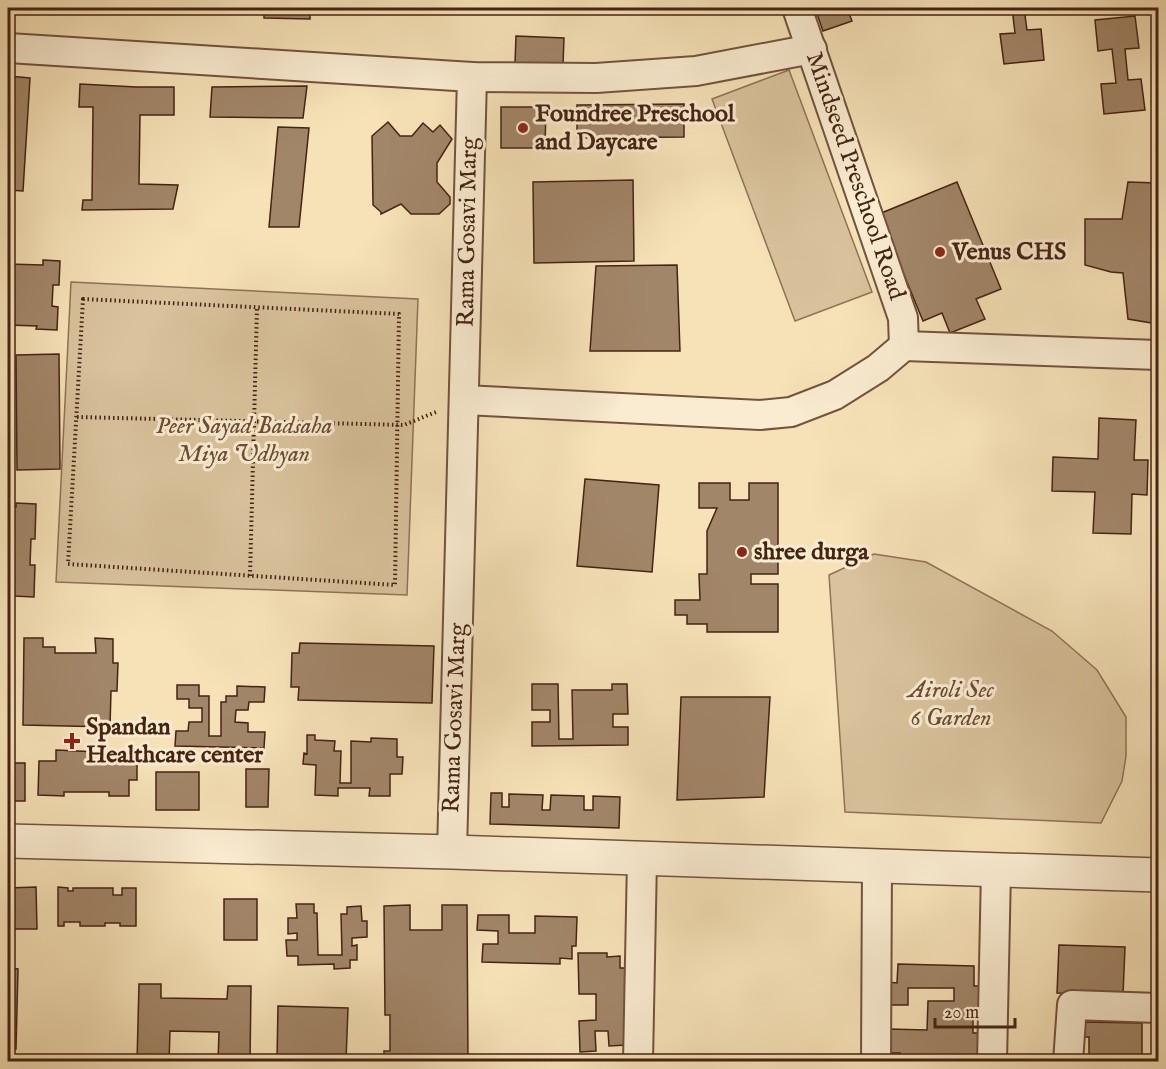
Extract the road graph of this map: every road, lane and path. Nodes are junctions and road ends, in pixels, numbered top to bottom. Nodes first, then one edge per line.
1 (797, 8) edge
2 (8, 48) edge
3 (812, 49) junction
4 (472, 77) junction
5 (257, 308) junction
6 (904, 346) junction
7 (1158, 356) edge
8 (464, 400) junction
9 (77, 417) junction
10 (397, 425) junction
11 (250, 576) junction
12 (8, 841) edge
13 (452, 852) junction
14 (642, 859) junction
15 (877, 866) junction
16 (996, 870) junction
17 (1158, 875) edge
18 (1158, 1008) edge
19 (638, 1062) edge
20 (876, 1062) edge
21 (992, 1062) edge
22 (1068, 1062) edge

1 - 3 street, Mindseed Preschool Road
2 - 4 street
3 - 4 street
3 - 6 street, Mindseed Preschool Road
4 - 8 street, Rama Gosavi Marg
5 - 9 path
5 - 10 path
5 - 11 path
6 - 7 street
6 - 8 street
8 - 10 path
8 - 13 street, Rama Gosavi Marg
9 - 10 path
9 - 11 path
10 - 11 path
12 - 13 street
13 - 14 street
14 - 15 street
14 - 19 street
15 - 16 street
15 - 20 street
16 - 17 street
16 - 21 street
18 - 22 street

